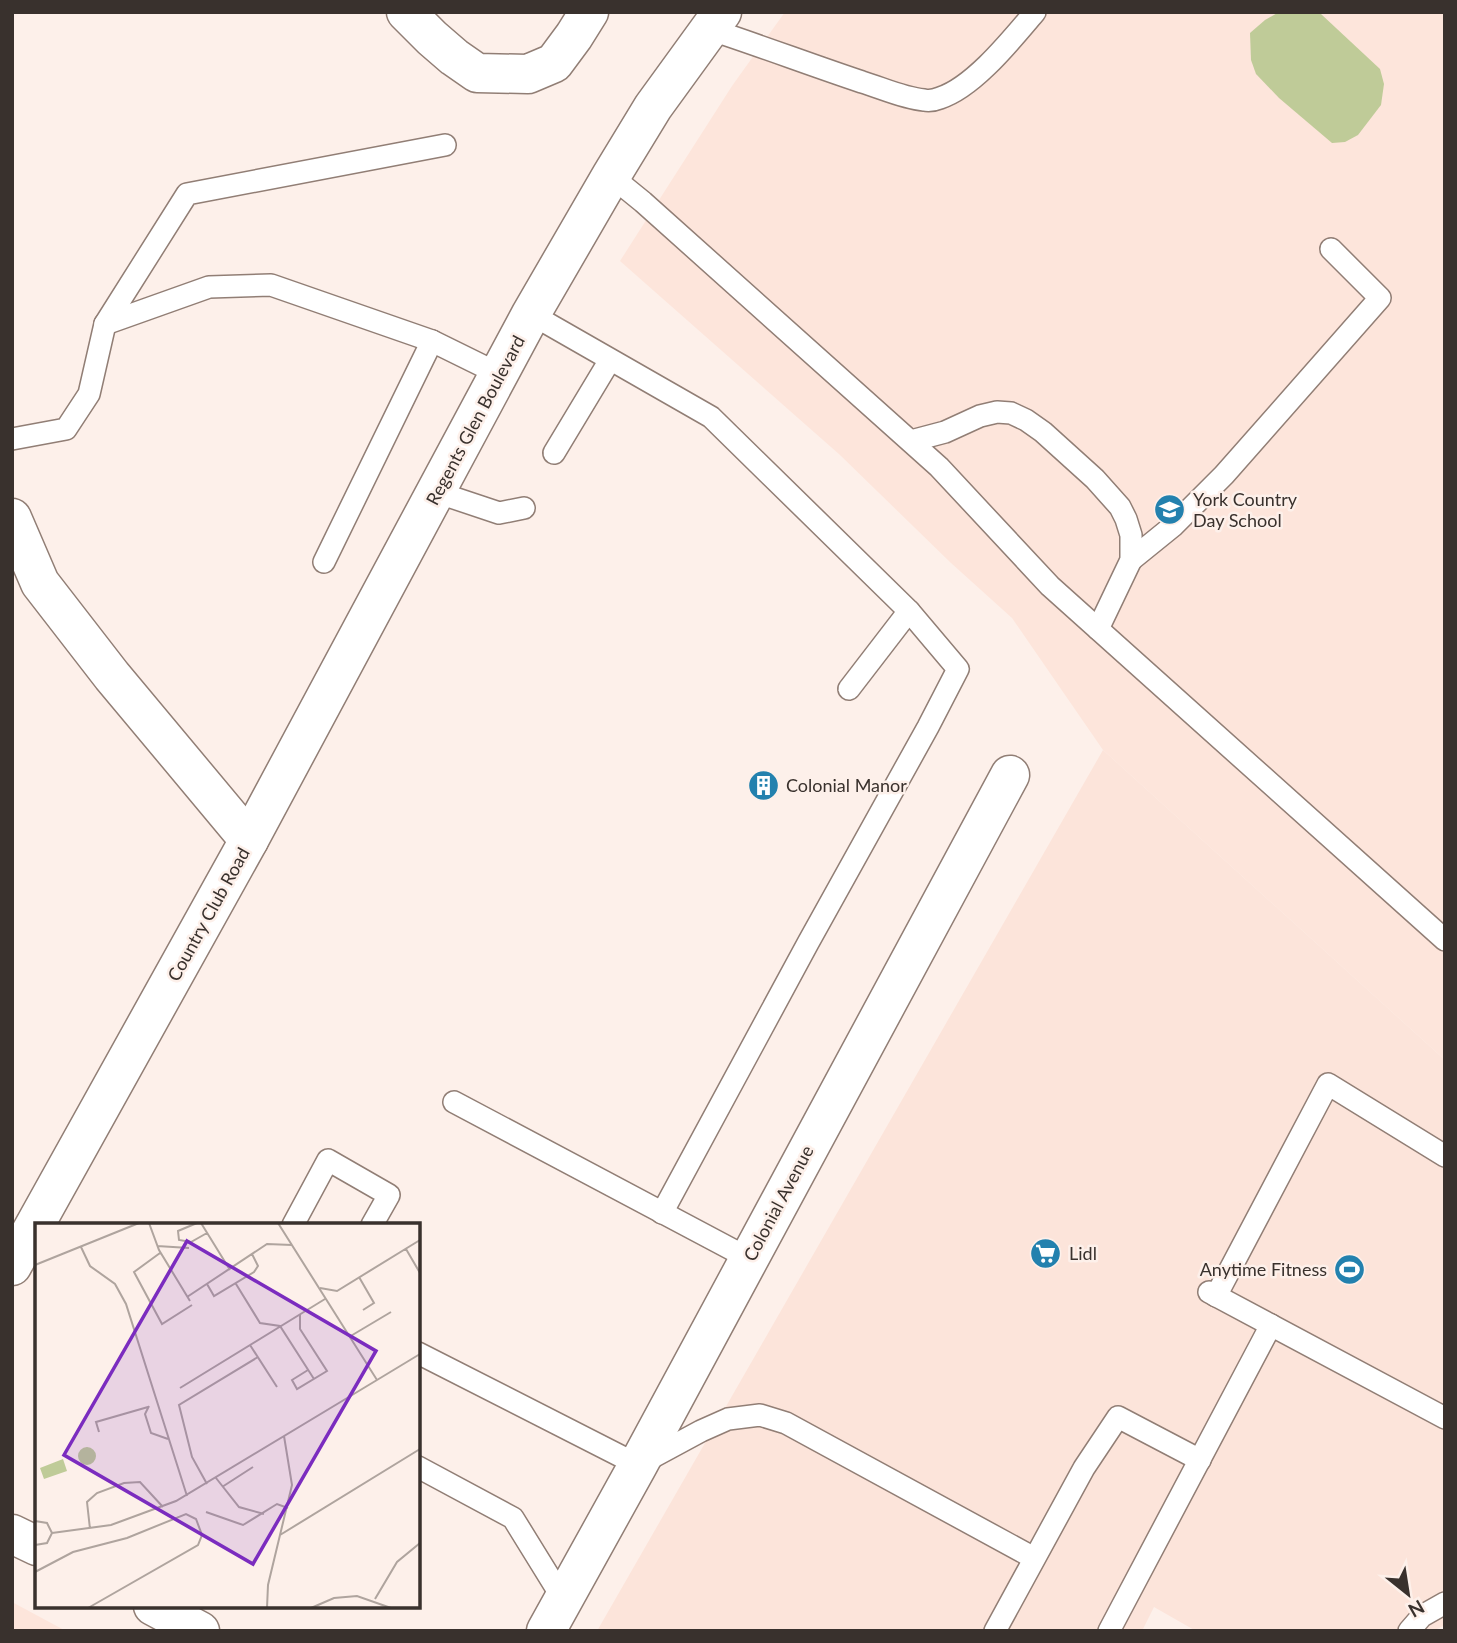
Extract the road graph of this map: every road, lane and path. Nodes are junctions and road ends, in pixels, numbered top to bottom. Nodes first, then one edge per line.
1 (406, 12) edge
2 (589, 12) edge
3 (1035, 12) edge
4 (716, 20) edge
5 (444, 145) dead end
6 (611, 176) junction
7 (1331, 248) dead end
8 (531, 314) junction
9 (105, 324) junction
10 (432, 341) junction
11 (610, 360) junction
12 (499, 374) junction
13 (12, 439) edge
14 (911, 441) junction
15 (554, 453) dead end
16 (436, 492) junction
17 (524, 508) dead end
18 (12, 518) edge
19 (1131, 559) junction
20 (324, 562) dead end
21 (909, 611) junction
22 (1098, 629) junction
23 (849, 690) dead end
24 (1010, 775) dead end
25 (249, 841) junction
26 (1445, 940) edge
27 (454, 1102) dead end
28 (1445, 1156) edge
29 (662, 1213) junction
30 (36, 1223) edge
31 (294, 1223) edge
32 (373, 1223) edge
33 (35, 1225) edge
34 (748, 1258) junction
35 (12, 1266) edge
36 (1271, 1325) junction
37 (420, 1354) edge
38 (1445, 1418) edge
39 (1200, 1460) junction
40 (638, 1465) junction
41 (420, 1468) edge
42 (12, 1534) edge
43 (35, 1545) edge
44 (1034, 1558) junction
45 (1445, 1603) edge
46 (157, 1608) edge
47 (554, 1615) edge
48 (1118, 1628) edge
49 (200, 1631) edge
50 (995, 1631) edge
51 (1409, 1631) edge

1 - 2 street
3 - 4 lane
4 - 6 street, Regents Glen Boulevard
5 - 9 lane
6 - 8 street, Regents Glen Boulevard
6 - 14 lane
7 - 19 lane
8 - 11 lane
8 - 12 street, Regents Glen Boulevard
9 - 10 lane
9 - 13 lane
10 - 12 lane
10 - 20 lane
11 - 15 lane
11 - 21 lane
12 - 16 street, Regents Glen Boulevard
14 - 19 lane
14 - 22 lane
16 - 17 lane
16 - 25 street, Regents Glen Boulevard
18 - 25 street, Country Club Road
19 - 22 lane
21 - 23 lane
21 - 29 lane
22 - 26 lane
24 - 34 street, Colonial Avenue
25 - 30 street, Country Club Road
27 - 29 lane
28 - 36 lane
29 - 34 lane
31 - 32 lane
33 - 35 street, Country Club Road
34 - 40 street, Colonial Avenue
36 - 38 lane
36 - 39 lane
37 - 40 lane
39 - 44 lane
39 - 48 lane
40 - 44 lane
40 - 47 street, Colonial Avenue
41 - 47 lane
42 - 43 street
44 - 50 lane
45 - 51 lane
46 - 49 street

